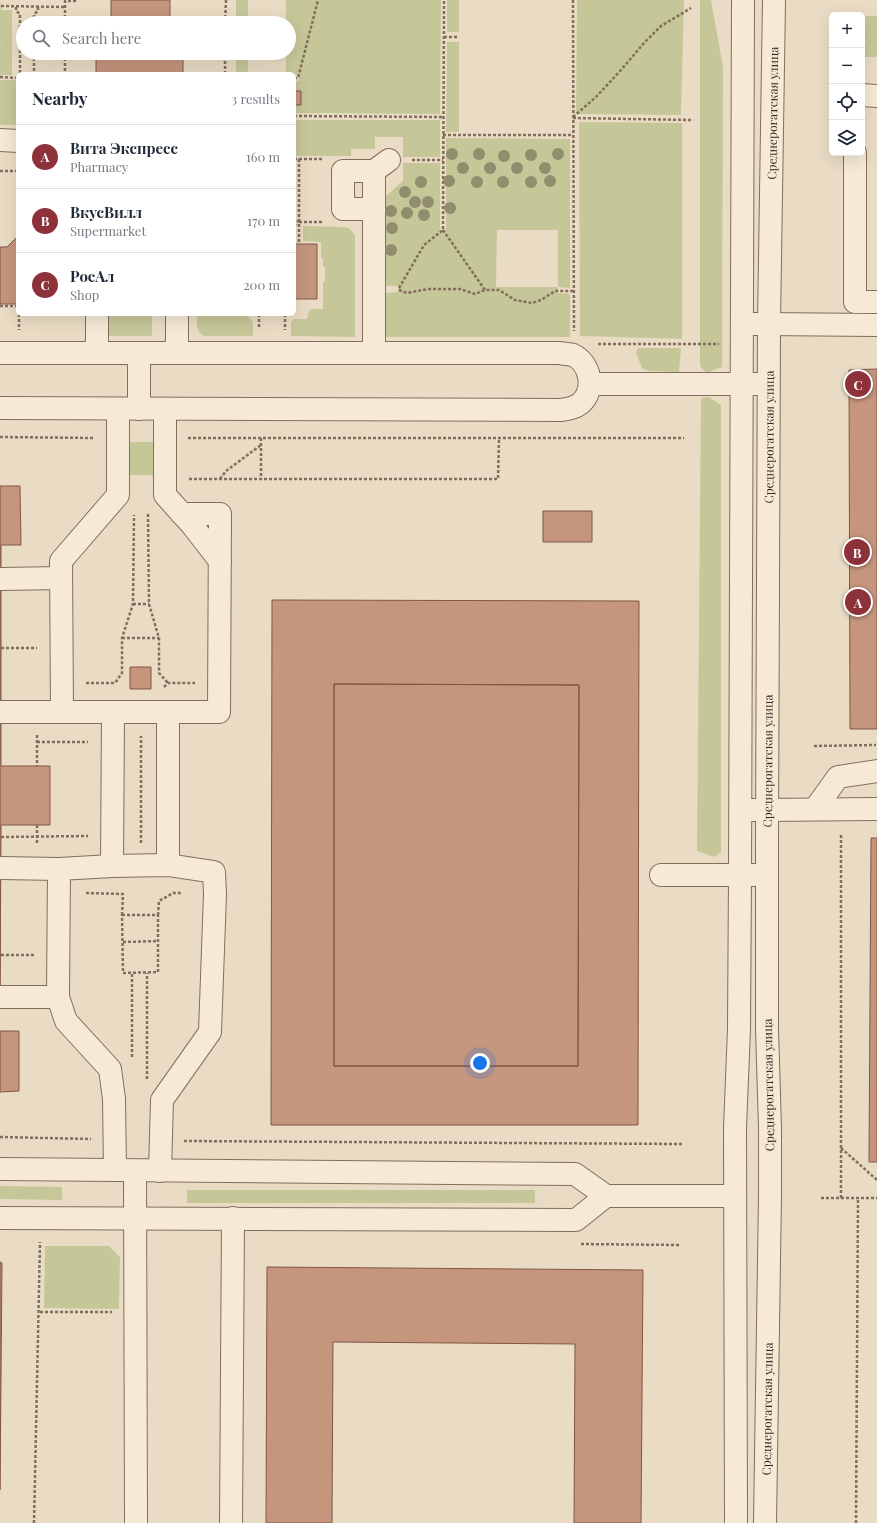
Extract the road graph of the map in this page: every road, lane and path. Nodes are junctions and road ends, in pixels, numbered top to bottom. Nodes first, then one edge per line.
1 (75, 0) edge
2 (226, 0) edge
3 (318, 0) edge
4 (444, 0) edge
5 (573, 0) edge
6 (743, 0) edge
7 (774, 0) edge
8 (0, 6) edge
9 (16, 7) junction
10 (38, 7) junction
11 (65, 7) junction
12 (692, 8) dead end
13 (20, 16) edge
14 (34, 16) edge
15 (65, 16) edge
16 (225, 16) edge
17 (444, 37) junction
18 (459, 37) dead end
19 (20, 60) edge
20 (34, 60) edge
21 (65, 60) edge
22 (225, 60) edge
23 (20, 72) edge
24 (34, 72) edge
25 (65, 72) edge
26 (225, 72) edge
27 (0, 77) edge
28 (16, 78) edge
29 (296, 78) edge
30 (865, 96) edge
31 (877, 96) edge
32 (296, 116) edge
33 (443, 117) junction
34 (573, 118) junction
35 (691, 120) dead end
36 (443, 135) junction
37 (573, 135) junction
38 (0, 140) edge
39 (16, 141) edge
40 (855, 156) edge
41 (299, 159) dead end
42 (0, 171) edge
43 (16, 171) edge
44 (374, 209) junction
45 (299, 221) junction
46 (328, 222) dead end
47 (296, 224) edge
48 (443, 230) junction
49 (299, 244) dead end
50 (485, 290) junction
51 (573, 291) junction
52 (877, 302) edge
53 (0, 306) edge
54 (16, 306) edge
55 (19, 316) edge
56 (97, 316) edge
57 (177, 316) edge
58 (259, 316) edge
59 (285, 316) edge
60 (742, 324) junction
61 (770, 324) junction
62 (877, 325) edge
63 (19, 332) dead end
64 (259, 333) dead end
65 (285, 333) dead end
66 (574, 334) dead end
67 (0, 353) edge
68 (98, 353) junction
69 (139, 353) junction
70 (177, 353) junction
71 (374, 353) junction
72 (590, 384) junction
73 (742, 384) junction
74 (769, 384) junction
75 (0, 408) edge
76 (118, 410) junction
77 (139, 410) junction
78 (165, 410) junction
79 (0, 438) edge
80 (118, 438) junction
81 (165, 438) junction
82 (261, 438) junction
83 (498, 438) junction
84 (684, 438) dead end
85 (261, 445) junction
86 (165, 479) junction
87 (220, 479) junction
88 (261, 479) junction
89 (134, 510) dead end
90 (148, 510) dead end
91 (182, 514) junction
92 (220, 561) junction
93 (61, 578) junction
94 (1, 579) edge
95 (133, 604) junction
96 (149, 604) junction
97 (122, 638) junction
98 (159, 638) junction
99 (1, 648) edge
100 (37, 648) dead end
101 (168, 683) dead end
102 (62, 684) junction
103 (1, 712) dead end
104 (62, 712) junction
105 (113, 712) junction
106 (141, 712) junction
107 (168, 712) junction
108 (877, 745) edge
109 (814, 746) dead end
110 (877, 771) edge
111 (815, 809) junction
112 (841, 809) junction
113 (877, 809) edge
114 (740, 810) junction
115 (767, 810) junction
116 (37, 836) dead end
117 (1, 837) edge
118 (168, 865) junction
119 (112, 866) junction
120 (141, 866) junction
121 (1, 868) edge
122 (59, 869) junction
123 (661, 875) dead end
124 (740, 875) junction
125 (767, 876) junction
126 (58, 893) junction
127 (215, 894) junction
128 (122, 914) junction
129 (158, 914) junction
130 (158, 941) junction
131 (123, 942) junction
132 (1, 955) edge
133 (37, 955) dead end
134 (132, 973) junction
135 (147, 973) junction
136 (1, 997) edge
137 (58, 997) junction
138 (132, 1060) dead end
139 (147, 1084) dead end
140 (0, 1137) edge
141 (114, 1140) junction
142 (162, 1140) junction
143 (682, 1144) dead end
144 (841, 1148) junction
145 (0, 1169) edge
146 (125, 1171) junction
147 (160, 1171) junction
148 (877, 1180) edge
149 (606, 1196) junction
150 (735, 1196) junction
151 (821, 1198) dead end
152 (841, 1198) junction
153 (858, 1198) junction
154 (877, 1198) edge
155 (0, 1218) edge
156 (135, 1218) junction
157 (232, 1218) junction
158 (34, 1241) dead end
159 (40, 1312) junction
160 (115, 1312) dead end
161 (34, 1523) edge
162 (136, 1523) edge
163 (231, 1523) edge
164 (736, 1523) edge
165 (765, 1523) edge
166 (856, 1523) edge

1 - 11 path
2 - 16 path
3 - 29 path
4 - 17 path
5 - 34 path
6 - 60 street
7 - 61 street, Среднерогатская улица
8 - 9 path
9 - 10 path
9 - 13 path
10 - 11 path
10 - 14 path
11 - 15 path
12 - 34 path
17 - 18 path
17 - 33 path
19 - 23 path
20 - 24 path
21 - 25 path
22 - 26 path
27 - 28 path
30 - 31 street
32 - 33 path
33 - 36 path
34 - 35 path
34 - 37 path
36 - 37 path
36 - 48 path
37 - 51 path
38 - 39 street
40 - 52 street
41 - 45 path
42 - 43 path
44 - 44 street
44 - 71 street
45 - 46 path
45 - 47 path
45 - 49 path
48 - 50 path
48 - 50 path
50 - 51 path
51 - 66 path
53 - 54 path
55 - 63 path
56 - 68 street
57 - 70 street
58 - 64 path
59 - 65 path
60 - 61 street
60 - 73 street
61 - 62 street
61 - 74 street, Среднерогатская улица
67 - 68 street
68 - 69 street
69 - 70 street
69 - 77 street
70 - 71 street
71 - 72 street
72 - 73 street
72 - 78 street
73 - 74 street
73 - 114 street
74 - 115 street, Среднерогатская улица
75 - 76 street
76 - 77 street
76 - 80 street
77 - 78 street
78 - 81 street
79 - 80 path
80 - 93 street
81 - 82 path
81 - 86 street
82 - 83 path
82 - 85 path
83 - 84 path
83 - 88 path
85 - 87 path
85 - 88 path
86 - 87 path
86 - 91 street
87 - 88 path
89 - 95 path
90 - 96 path
91 - 92 street
91 - 92 street
92 - 107 street
93 - 94 street
93 - 102 street
95 - 96 path
95 - 97 path
96 - 98 path
97 - 98 path
97 - 102 path
98 - 101 path
99 - 100 path
102 - 104 street
103 - 104 street
104 - 105 street
105 - 106 street
105 - 119 street
106 - 107 street
106 - 120 path
107 - 118 street
108 - 109 path
110 - 111 street
111 - 112 street
111 - 115 street
112 - 113 street
112 - 144 path
114 - 115 street
114 - 124 street
115 - 125 street, Среднерогатская улица
116 - 117 path
118 - 120 street
118 - 127 street
119 - 120 street
119 - 122 street
121 - 122 street
122 - 126 street
123 - 124 street
124 - 125 street
124 - 150 street
125 - 165 street, Среднерогатская улица
126 - 128 path
126 - 137 street
127 - 129 path
127 - 142 street
128 - 129 path
128 - 131 path
129 - 130 path
130 - 131 path
130 - 135 path
131 - 134 path
132 - 133 path
134 - 135 path
134 - 138 path
135 - 139 path
136 - 137 street
137 - 141 street
140 - 141 path
141 - 146 street
142 - 143 path
142 - 147 street
144 - 148 path
144 - 152 path
145 - 146 street
146 - 147 street
146 - 156 street
147 - 149 street
149 - 150 street
149 - 157 street
150 - 164 street
151 - 152 path
152 - 153 path
153 - 154 path
153 - 166 path
155 - 156 street
156 - 157 street
156 - 162 street
157 - 163 street
158 - 159 path
159 - 160 path
159 - 161 path

